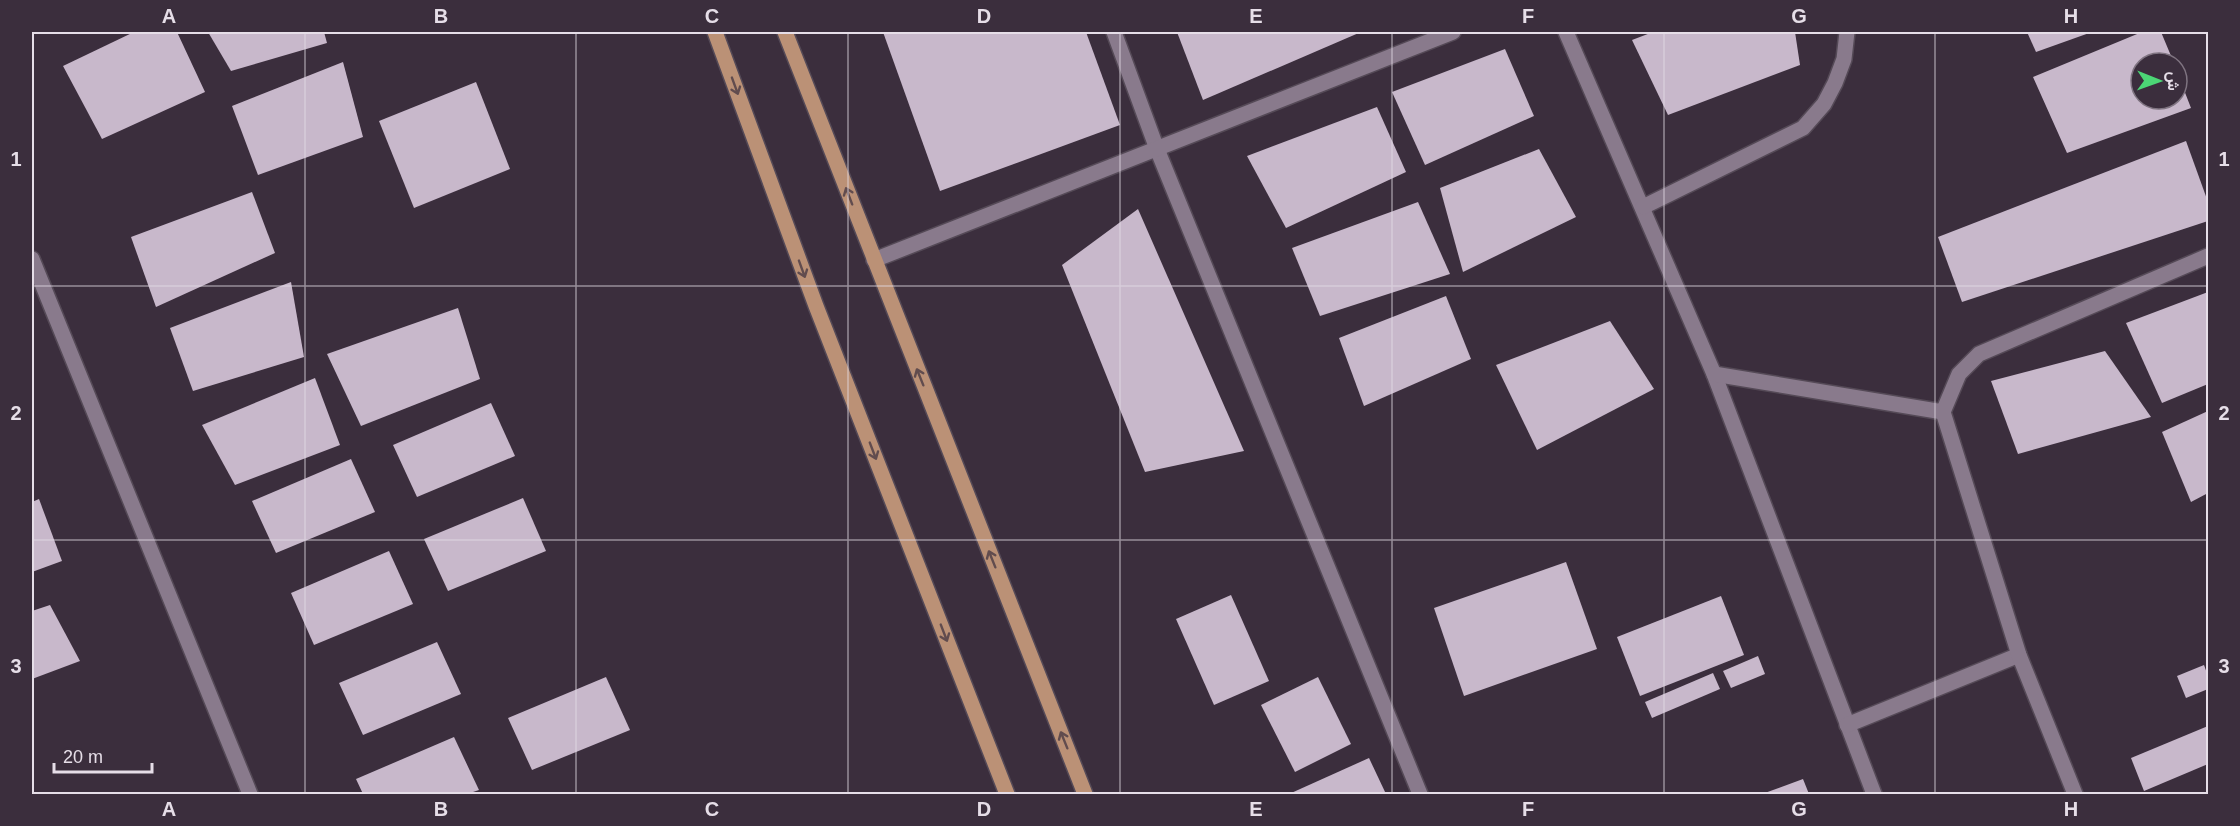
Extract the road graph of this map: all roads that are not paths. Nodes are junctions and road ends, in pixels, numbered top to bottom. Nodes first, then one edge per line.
1 (715, 32) edge
2 (785, 32) edge
3 (1114, 32) edge
4 (1453, 32) edge
5 (1566, 32) edge
6 (1847, 32) edge
7 (1157, 149) junction
8 (1643, 207) junction
9 (2208, 256) edge
10 (32, 260) edge
11 (874, 260) junction
12 (1714, 374) junction
13 (1943, 412) junction
14 (2019, 654) junction
15 (1847, 725) junction
16 (250, 795) edge
17 (1007, 795) edge
18 (1085, 795) edge
19 (1420, 795) edge
20 (1874, 795) edge
21 (2075, 795) edge

1 -> 17 main road
11 -> 2 main road
3 - 7 street
4 - 7 street
5 - 8 street
6 - 8 street
7 - 11 street
7 - 19 street
8 - 12 street
9 - 13 street
10 - 16 street
18 -> 11 main road
12 - 13 street
12 - 15 street
13 - 14 street
14 - 15 street
14 - 21 street
15 - 20 street

